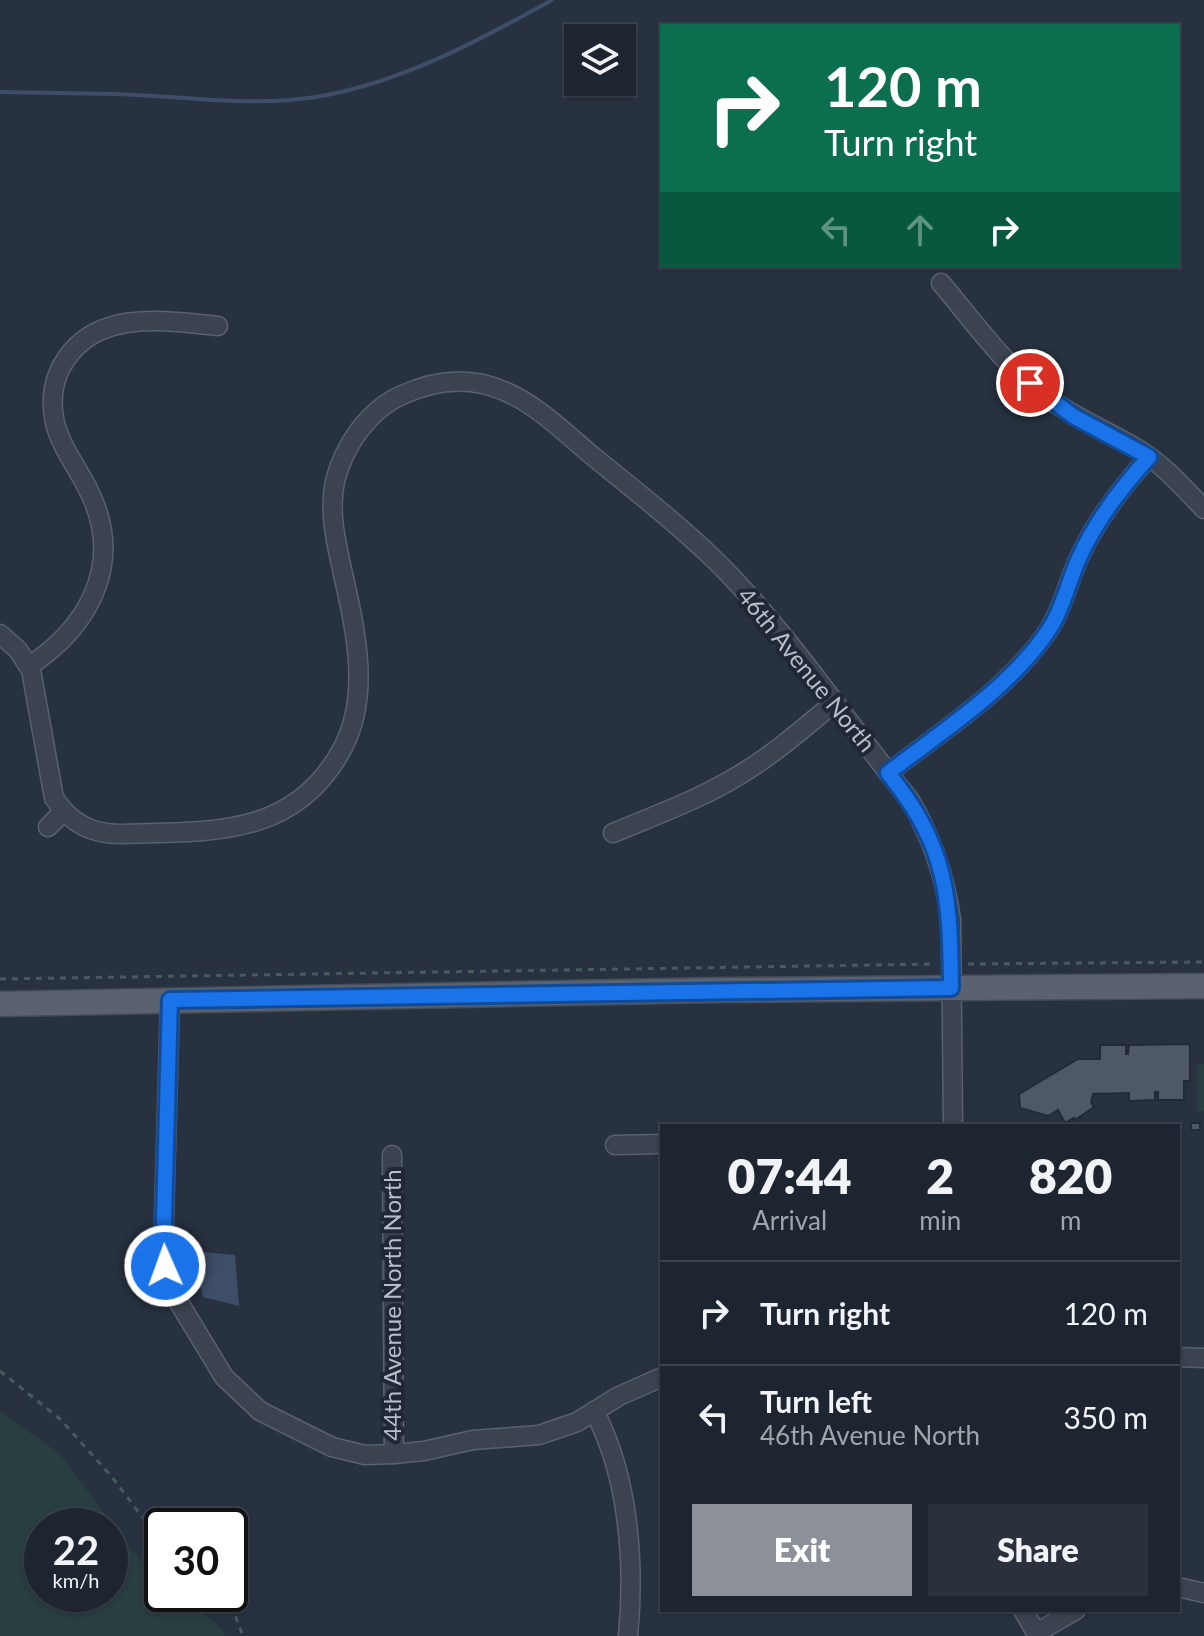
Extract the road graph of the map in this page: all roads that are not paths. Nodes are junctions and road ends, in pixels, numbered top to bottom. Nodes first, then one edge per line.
1 (941, 283) dead end
2 (218, 326) dead end
3 (1149, 457) junction
4 (1204, 509) edge
5 (0, 634) edge
6 (29, 666) junction
7 (834, 703) junction
8 (888, 773) junction
9 (63, 812) junction
10 (48, 827) dead end
11 (613, 833) dead end
12 (951, 976) junction
13 (1204, 986) edge
14 (170, 1000) junction
15 (0, 1004) edge
16 (953, 1124) edge
17 (660, 1144) edge
18 (615, 1145) dead end
19 (392, 1155) dead end
20 (1180, 1357) edge
21 (1204, 1358) edge
22 (660, 1378) edge
23 (594, 1411) junction
24 (394, 1454) junction
25 (1180, 1587) edge
26 (1204, 1593) edge
27 (1024, 1612) edge
28 (1073, 1612) edge
29 (1037, 1634) edge
30 (628, 1636) edge

1 - 3 street
2 - 6 street
3 - 4 street
3 - 8 street
5 - 6 street
6 - 9 street
7 - 8 street, 46th Avenue North
7 - 9 street, 46th Avenue North
7 - 11 street
8 - 12 street, 46th Avenue North
9 - 10 street
12 - 13 main road
12 - 14 main road
12 - 16 street, 46th Avenue North
14 - 15 main road
14 - 24 street
17 - 18 street
19 - 24 street, 44th Avenue North North
20 - 21 street
22 - 23 street
23 - 24 street
23 - 30 street
25 - 26 street
27 - 29 street
28 - 29 street

